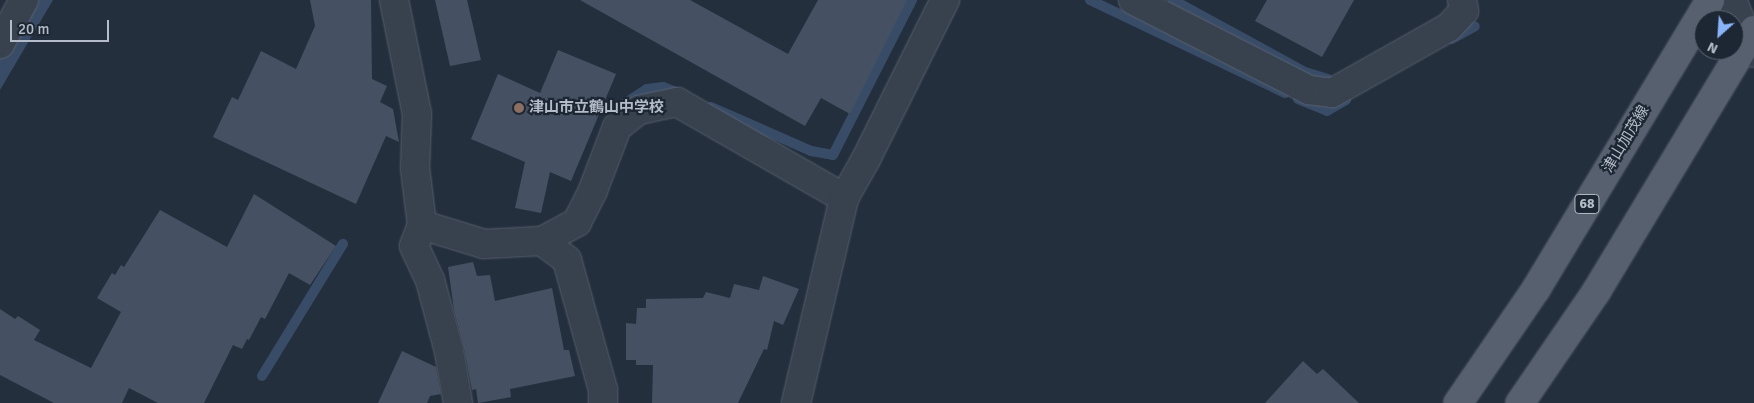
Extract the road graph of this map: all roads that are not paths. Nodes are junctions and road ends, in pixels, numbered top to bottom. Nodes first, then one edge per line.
1 (24, 0) edge
2 (394, 0) edge
3 (945, 0) edge
4 (1133, 0) edge
5 (1462, 0) edge
6 (1710, 0) edge
7 (1732, 0) edge
8 (1752, 41) edge
9 (0, 44) edge
10 (844, 198) junction
11 (422, 225) junction
12 (542, 241) junction
13 (458, 403) edge
14 (603, 403) edge
15 (796, 403) edge
16 (1458, 403) edge
17 (1520, 403) edge

1 - 9 street
2 - 11 street
3 - 10 street
4 - 5 street
6 - 16 main road, 津山加茂線 / 68
7 - 8 street
8 - 17 main road
10 - 12 street
10 - 15 street
11 - 12 street
11 - 13 street
12 - 14 street

